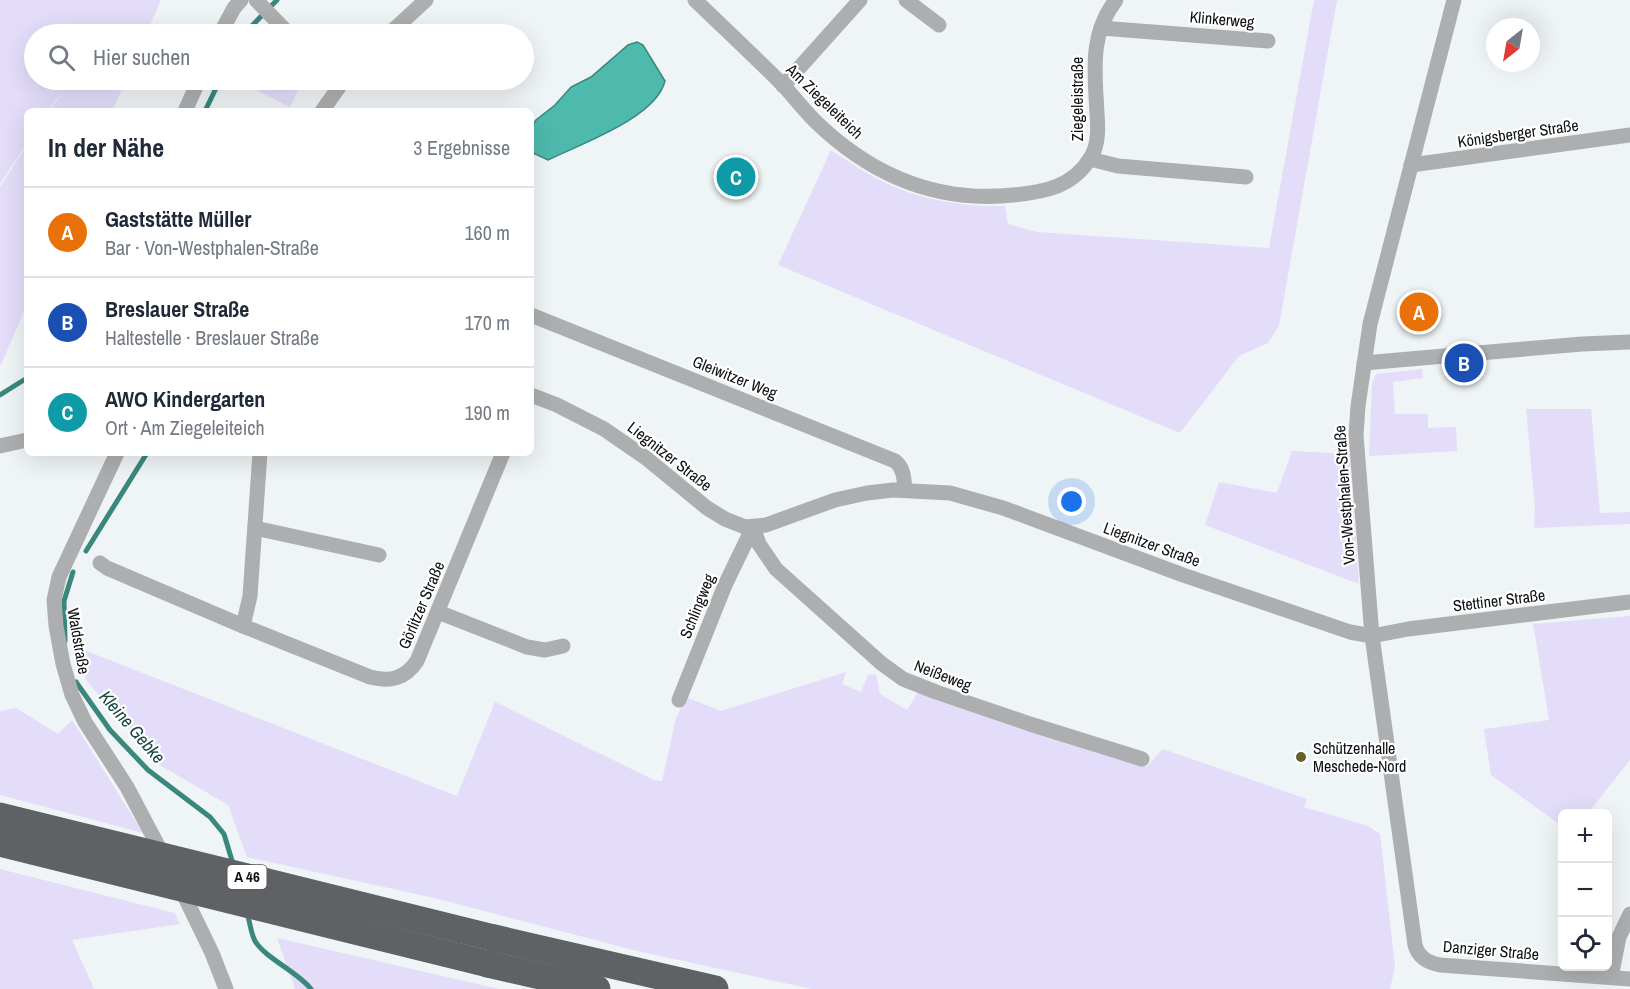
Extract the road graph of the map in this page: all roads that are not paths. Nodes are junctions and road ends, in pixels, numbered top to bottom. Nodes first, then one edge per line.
1 (241, 0) edge
2 (256, 0) edge
3 (426, 0) edge
4 (695, 0) edge
5 (860, 0) edge
6 (906, 0) edge
7 (1116, 0) edge
8 (1454, 0) edge
9 (225, 24) edge
10 (280, 24) edge
11 (400, 24) edge
12 (939, 25) dead end
13 (1101, 28) junction
14 (1268, 40) dead end
15 (783, 86) junction
16 (194, 90) edge
17 (334, 90) edge
18 (186, 108) edge
19 (324, 108) edge
20 (1630, 135) edge
21 (1090, 159) junction
22 (1411, 165) junction
23 (1246, 177) dead end
24 (1023, 195) joint
25 (534, 316) edge
26 (1630, 342) edge
27 (1364, 363) junction
28 (534, 396) edge
29 (24, 441) edge
30 (0, 446) edge
31 (116, 456) edge
32 (260, 456) edge
33 (502, 456) edge
34 (905, 490) junction
35 (255, 528) junction
36 (753, 528) junction
37 (379, 555) dead end
38 (100, 563) dead end
39 (1630, 602) edge
40 (438, 612) junction
41 (243, 626) junction
42 (1372, 636) junction
43 (563, 646) dead end
44 (679, 700) dead end
45 (1142, 759) dead end
46 (0, 816) edge
47 (0, 843) edge
48 (1630, 914) edge
49 (491, 951) junction
50 (1422, 958) joint
51 (1611, 977) junction
52 (1630, 979) edge
53 (226, 989) edge
54 (597, 989) edge
55 (715, 989) edge

1 - 9 street
2 - 10 street
3 - 11 street
4 - 15 street, Am Ziegeleiteich
5 - 15 street
6 - 12 street
7 - 13 street, Ziegeleistraße
8 - 22 street, Von-Westphalen-Straße
13 - 14 street, Klinkerweg
13 - 21 street, Ziegeleistraße
15 - 24 street, Am Ziegeleiteich
16 - 18 street
17 - 19 street
20 - 22 street, Königsberger Straße
21 - 23 street
21 - 24 street, Ziegeleistraße
22 - 27 street, Von-Westphalen-Straße
25 - 34 street, Gleiwitzer Weg
26 - 27 street
27 - 42 street, Von-Westphalen-Straße
28 - 36 street, Liegnitzer Straße
29 - 30 street
31 - 53 street, Waldstraße
32 - 35 street
33 - 40 street, Görlitzer Straße
34 - 36 street, Liegnitzer Straße
34 - 42 street, Liegnitzer Straße
35 - 37 street
35 - 41 street
36 - 44 street, Schlingweg
36 - 45 street, Neißeweg
38 - 41 street, Görlitzer Straße
39 - 42 street, Stettiner Straße
40 - 41 street, Görlitzer Straße
40 - 43 street
42 - 50 street, Von-Westphalen-Straße
46 - 49 highway, A 46, bridge
47 - 49 highway, A 46, bridge
48 - 51 street
49 - 54 highway, A 46
49 - 55 highway, A 46
50 - 51 street, Danziger Straße
51 - 52 street, Danziger Straße

